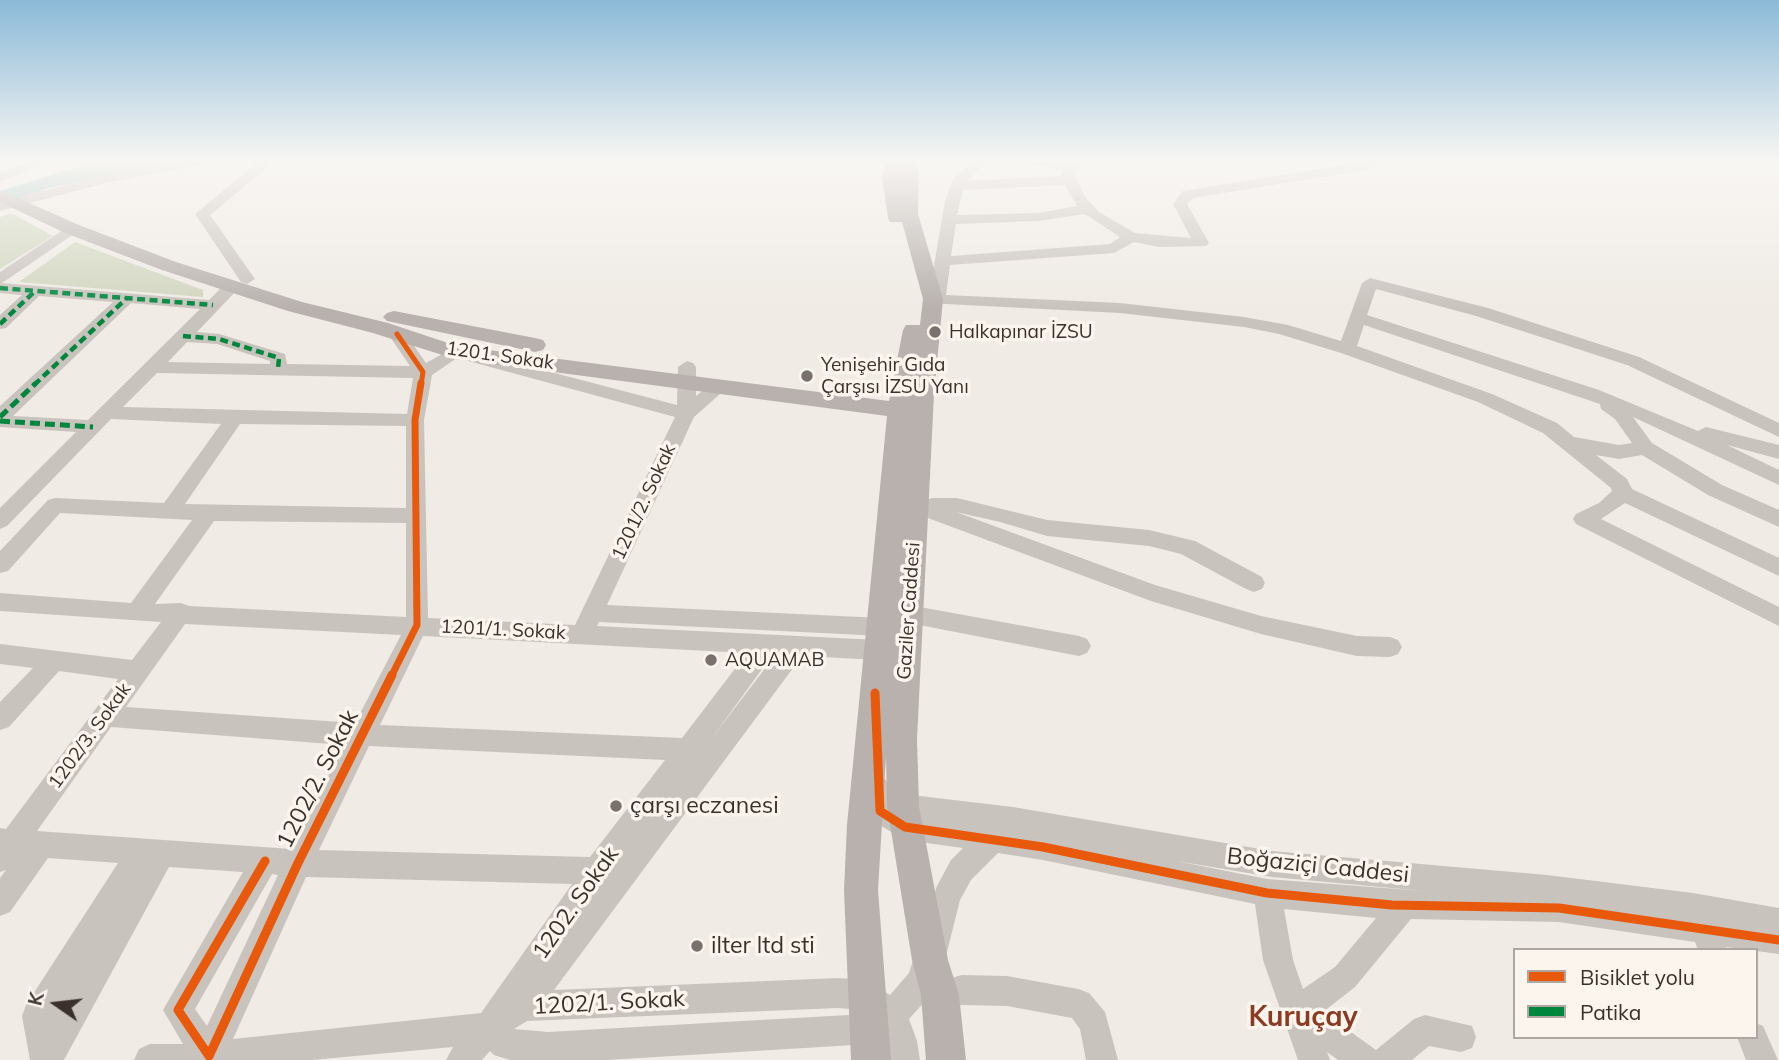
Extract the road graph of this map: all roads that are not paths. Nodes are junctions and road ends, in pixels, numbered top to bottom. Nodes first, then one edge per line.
1 (41, 210) edge
2 (58, 210) edge
3 (206, 210) edge
4 (895, 210) edge
5 (909, 210) edge
6 (951, 210) edge
7 (1079, 210) edge
8 (1090, 210) edge
9 (1183, 210) edge
10 (948, 220) junction
11 (72, 229) junction
12 (1131, 237) junction
13 (943, 261) junction
14 (0, 279) edge
15 (239, 282) junction
16 (0, 288) edge
17 (35, 291) junction
18 (127, 298) junction
19 (935, 299) junction
20 (213, 305) junction
21 (1358, 317) junction
22 (0, 324) edge
23 (397, 334) junction
24 (183, 336) junction
25 (1347, 349) junction
26 (563, 350) junction
27 (455, 352) junction
28 (152, 367) junction
29 (278, 369) junction
30 (423, 372) junction
31 (686, 374) junction
32 (720, 386) junction
33 (1593, 394) junction
34 (911, 402) junction
35 (685, 414) junction
36 (235, 418) junction
37 (0, 419) edge
38 (99, 420) junction
39 (415, 420) junction
40 (1660, 421) junction
41 (1779, 431) edge
42 (1572, 444) junction
43 (1645, 448) junction
44 (1779, 452) edge
45 (1779, 478) edge
46 (1623, 493) junction
47 (16, 505) junction
48 (55, 505) junction
49 (916, 506) junction
50 (170, 510) junction
51 (208, 513) junction
52 (418, 516) junction
53 (1779, 519) edge
54 (0, 521) edge
55 (0, 565) edge
56 (1779, 568) edge
57 (1254, 583) dead end
58 (0, 602) edge
59 (137, 612) junction
60 (181, 612) junction
61 (909, 614) junction
62 (1779, 617) edge
63 (587, 623) junction
64 (417, 625) junction
65 (881, 638) junction
66 (797, 645) junction
67 (766, 646) junction
68 (1079, 646) dead end
69 (1390, 647) dead end
70 (0, 654) edge
71 (55, 660) junction
72 (137, 671) junction
73 (105, 716) junction
74 (0, 719) edge
75 (362, 735) junction
76 (699, 755) junction
77 (888, 817) junction
78 (997, 839) junction
79 (41, 845) junction
80 (4, 848) edge
81 (152, 853) junction
82 (265, 861) junction
83 (298, 863) junction
84 (597, 871) junction
85 (1267, 893) junction
86 (0, 902) edge
87 (1405, 905) junction
88 (1779, 922) edge
89 (1703, 928) edge
90 (1779, 940) edge
91 (935, 977) junction
92 (523, 1006) junction
93 (1297, 1012) junction
94 (875, 1025) edge
95 (489, 1027) junction
96 (1461, 1037) dead end
97 (1753, 1039) edge
98 (332, 1050) edge
99 (547, 1054) edge
100 (193, 1058) edge
101 (46, 1060) edge
102 (150, 1060) edge
103 (462, 1060) edge
104 (904, 1060) edge
105 (946, 1060) edge
106 (1102, 1060) edge
107 (1314, 1060) edge
108 (1364, 1060) edge
109 (1387, 1060) edge
110 (1762, 1060) edge

1 - 11 main road, 1201. Sokak
2 - 15 main road, 1201. Sokak
3 - 15 street
4 - 34 main road, Gaziler Caddesi
5 - 19 main road, Gaziler Caddesi
6 - 10 street
7 - 10 street
8 - 12 street
9 - 12 street
10 - 13 street
11 - 14 street
11 - 15 main road, 1201. Sokak
12 - 13 street
13 - 19 street
15 - 20 street
15 - 23 main road, 1201. Sokak
15 - 26 main road, 1201. Sokak
16 - 17 street
17 - 18 street
17 - 22 street
18 - 20 street
18 - 37 street
19 - 25 street
19 - 34 main road, Gaziler Caddesi
20 - 24 street
21 - 25 street
21 - 33 street
21 - 41 street
23 - 27 main road, 1201. Sokak
23 - 30 street
24 - 28 street
24 - 29 street
25 - 42 street
26 - 27 main road
26 - 31 main road, 1201. Sokak
27 - 30 street
27 - 31 main road, 1201. Sokak
27 - 35 street
28 - 29 street
28 - 38 street
29 - 30 street
30 - 39 street, 1202/2. Sokak
31 - 32 main road, 1201. Sokak
31 - 34 main road, 1201. Sokak
31 - 35 street, 1201/2. Sokak
32 - 34 main road, 1201. Sokak
32 - 35 street
33 - 40 street
33 - 43 street
34 - 49 main road, Gaziler Caddesi
34 - 65 main road, Gaziler Caddesi
35 - 63 street, 1201/2. Sokak
36 - 38 street
36 - 39 street
36 - 50 street
37 - 38 street
38 - 47 street
39 - 52 street, 1202/2. Sokak
40 - 44 street
40 - 45 street
42 - 43 street
42 - 46 street
43 - 53 street
46 - 56 street
46 - 62 street
47 - 48 street
47 - 54 street
48 - 50 street
48 - 55 street
49 - 57 street
49 - 61 main road, Gaziler Caddesi
49 - 69 street
50 - 51 street
51 - 52 street
51 - 59 street
52 - 64 street, 1202/2. Sokak
58 - 59 street, 1201/1. Sokak
59 - 60 street, 1201/1. Sokak
60 - 64 street, 1201/1. Sokak
60 - 72 street, 1202/3. Sokak
61 - 68 street
61 - 77 main road, Gaziler Caddesi
63 - 64 street, 1201/1. Sokak
63 - 65 street, 1201/1. Sokak
63 - 67 street, 1201/1. Sokak
64 - 75 street, 1202/2. Sokak
65 - 66 street, 1201/1. Sokak
65 - 77 main road, Gaziler Caddesi
66 - 67 street, 1201/1. Sokak
66 - 76 street, 1202. Sokak
67 - 76 street, 1202. Sokak
70 - 71 street
71 - 72 street
71 - 74 street
72 - 73 street, 1202/3. Sokak
73 - 75 street
73 - 80 street, 1202/3. Sokak
75 - 76 street
75 - 83 street, 1202/2. Sokak
76 - 84 street, 1202. Sokak
76 - 92 street, 1202. Sokak
77 - 78 street
77 - 89 street, Boğaziçi Caddesi
77 - 91 main road, Gaziler Caddesi
77 - 94 main road, Gaziler Caddesi
78 - 85 street
78 - 91 street
79 - 80 street
79 - 81 street
79 - 86 street
81 - 82 street
81 - 101 street
82 - 83 street
82 - 100 street, 1202/2. Sokak
83 - 84 street
83 - 100 street, 1202/2. Sokak
84 - 95 street, 1202. Sokak
85 - 87 street
85 - 93 street
87 - 89 street
87 - 93 street
88 - 89 street, Boğaziçi Caddesi
89 - 90 street
91 - 94 street
91 - 105 main road, Gaziler Caddesi
91 - 106 street
92 - 94 street, 1202/1. Sokak
92 - 95 street, 1202/1. Sokak
93 - 107 street
93 - 108 street
94 - 99 street
94 - 104 street
95 - 98 street, 1202/1. Sokak
95 - 99 street
95 - 103 street, 1202. Sokak
96 - 109 street
97 - 110 street
98 - 100 street, 1202/1. Sokak
100 - 102 street, 1202/1. Sokak

